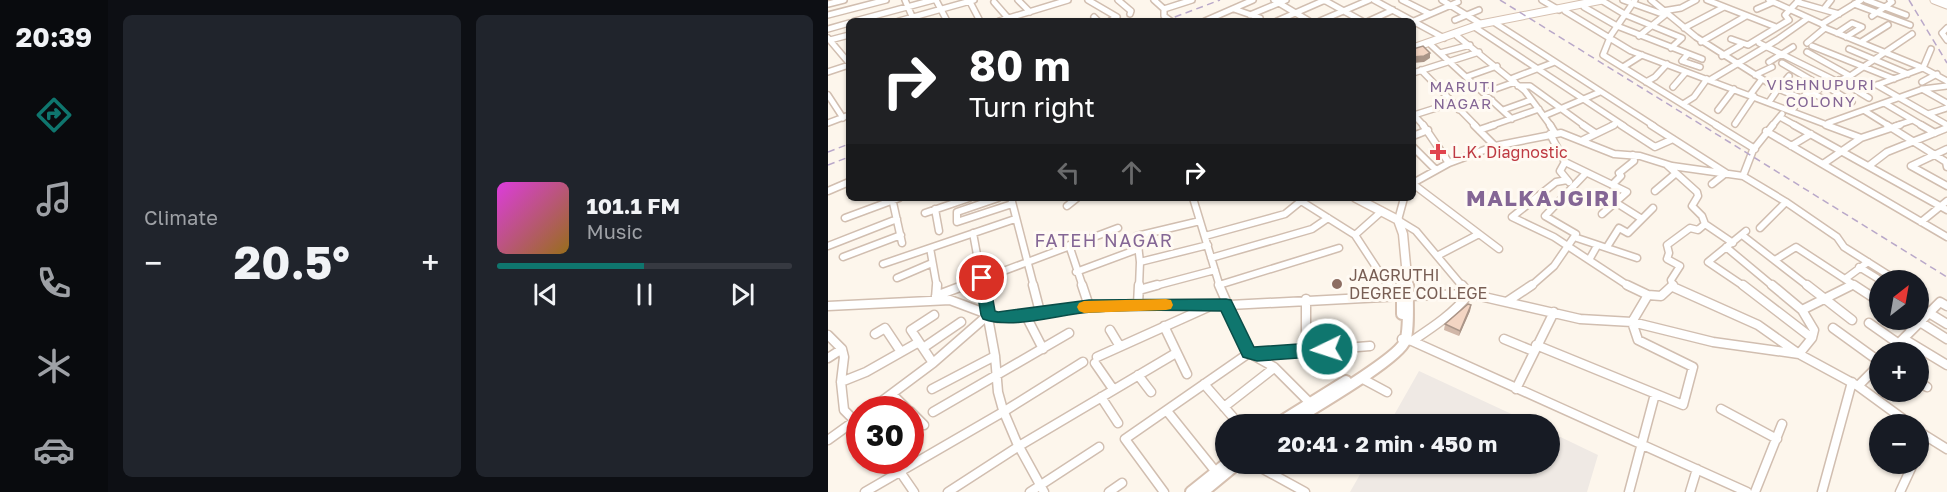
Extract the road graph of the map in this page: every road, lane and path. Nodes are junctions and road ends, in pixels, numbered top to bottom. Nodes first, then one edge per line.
1 (844, 0) edge
2 (886, 0) edge
3 (905, 0) edge
4 (935, 0) edge
5 (971, 0) edge
6 (1018, 0) edge
7 (1068, 0) edge
8 (1088, 0) edge
9 (1118, 0) edge
10 (1154, 0) edge
11 (1192, 0) edge
12 (1254, 0) edge
13 (1286, 0) edge
14 (1324, 0) edge
15 (1370, 0) edge
16 (1374, 0) edge
17 (1402, 0) edge
18 (1442, 0) edge
19 (1542, 0) edge
20 (1572, 0) edge
21 (1623, 0) edge
22 (1652, 0) edge
23 (1696, 0) edge
24 (1707, 0) edge
25 (1831, 0) edge
26 (1860, 0) edge
27 (1866, 0) edge
28 (1890, 0) edge
29 (1931, 0) edge
30 (1599, 1) edge
31 (1771, 1) edge
32 (1798, 1) edge
33 (874, 2) edge
34 (994, 2) dead end
35 (1053, 2) edge
36 (1276, 2) edge
37 (1458, 2) dead end
38 (1633, 2) edge
39 (1946, 3) edge
40 (828, 4) edge
41 (1854, 4) junction
42 (1450, 5) junction
43 (1583, 6) junction
44 (908, 7) junction
45 (1724, 7) junction
46 (1885, 7) junction
47 (1164, 9) junction
48 (1234, 9) junction
49 (1757, 9) dead end
50 (1824, 9) junction
51 (845, 10) junction
52 (941, 10) junction
53 (1393, 10) junction
54 (1479, 10) dead end
55 (1790, 10) junction
56 (1344, 11) junction
57 (1562, 11) junction
58 (1030, 12) junction
59 (1295, 13) junction
60 (878, 14) junction
61 (1130, 14) dead end
62 (1430, 14) junction
63 (1664, 14) junction
64 (1839, 14) junction
65 (828, 15) edge
66 (1467, 15) junction
67 (1626, 15) junction
68 (1874, 15) junction
69 (1906, 15) dead end
70 (1255, 16) junction
71 (1746, 16) junction
72 (848, 18) edge
73 (865, 18) edge
74 (880, 18) edge
75 (913, 18) edge
76 (916, 18) edge
77 (945, 18) edge
78 (979, 18) edge
79 (1010, 18) edge
80 (1014, 18) edge
81 (1115, 18) edge
82 (1167, 18) edge
83 (1212, 18) edge
84 (1250, 18) edge
85 (1284, 18) edge
86 (1304, 18) edge
87 (1327, 18) edge
88 (1357, 18) edge
89 (1376, 18) edge
90 (1408, 18) edge
91 (1808, 18) junction
92 (1416, 20) edge
93 (1455, 20) dead end
94 (1416, 22) edge
95 (846, 23) edge
96 (1495, 23) junction
97 (1888, 25) dead end
98 (1910, 25) dead end
99 (1478, 26) junction
100 (1617, 26) junction
101 (1653, 26) junction
102 (1824, 26) junction
103 (1776, 27) junction
104 (1684, 28) junction
105 (1947, 28) edge
106 (828, 29) edge
107 (1837, 33) junction
108 (1912, 34) dead end
109 (846, 36) edge
110 (1457, 36) junction
111 (1639, 36) junction
112 (1846, 37) junction
113 (1444, 38) junction
114 (829, 39) edge
115 (1609, 39) junction
116 (1731, 39) dead end
117 (1947, 40) edge
118 (1701, 42) junction
119 (1861, 42) junction
120 (1759, 43) dead end
121 (1431, 45) junction
122 (1470, 45) junction
123 (1741, 45) dead end
124 (1766, 46) junction
125 (1793, 47) dead end
126 (1416, 48) edge
127 (1416, 48) edge
128 (1671, 48) junction
129 (1849, 50) dead end
130 (1931, 50) dead end
131 (1479, 52) junction
132 (1807, 52) dead end
133 (1886, 52) junction
134 (1440, 53) junction
135 (1783, 53) junction
136 (1688, 54) junction
137 (1642, 55) junction
138 (1722, 56) junction
139 (1702, 59) dead end
140 (846, 60) edge
141 (1875, 60) junction
142 (1449, 62) junction
143 (1555, 62) junction
144 (1782, 63) dead end
145 (1667, 64) junction
146 (1735, 64) junction
147 (846, 65) edge
148 (1497, 66) junction
149 (1623, 67) junction
150 (1700, 67) dead end
151 (1864, 67) junction
152 (1923, 68) junction
153 (1537, 69) junction
154 (1416, 71) edge
155 (828, 72) edge
156 (1686, 72) junction
157 (1908, 74) junction
158 (1937, 74) junction
159 (1755, 75) junction
160 (1789, 76) dead end
161 (1850, 76) junction
162 (1466, 77) junction
163 (1894, 79) junction
164 (1709, 80) junction
165 (1762, 80) junction
166 (1838, 81) junction
167 (1947, 81) edge
168 (1515, 82) junction
169 (1646, 82) junction
170 (1922, 85) junction
171 (1673, 87) dead end
172 (1825, 87) junction
173 (1947, 88) edge
174 (1734, 89) junction
175 (1778, 89) junction
176 (1600, 92) junction
177 (1811, 92) junction
178 (1484, 93) junction
179 (828, 95) edge
180 (1752, 96) junction
181 (1801, 98) junction
182 (1869, 98) dead end
183 (1900, 99) junction
184 (1492, 100) junction
185 (1531, 100) junction
186 (1583, 100) junction
187 (1769, 102) junction
188 (1852, 102) dead end
189 (1452, 103) junction
190 (1947, 103) edge
191 (1683, 104) junction
192 (1886, 104) junction
193 (1833, 105) dead end
194 (1947, 108) edge
195 (1539, 109) junction
196 (1562, 109) junction
197 (1789, 109) junction
198 (1459, 110) junction
199 (1503, 110) junction
200 (1865, 111) junction
201 (1416, 114) edge
202 (1928, 114) junction
203 (1546, 115) junction
204 (846, 117) edge
205 (1780, 117) junction
206 (1416, 118) edge
207 (1512, 119) junction
208 (1707, 119) junction
209 (1912, 120) junction
210 (828, 123) edge
211 (1617, 123) junction
212 (1827, 123) junction
213 (1735, 124) dead end
214 (1947, 126) edge
215 (1891, 128) junction
216 (1428, 130) junction
217 (1479, 130) junction
218 (1766, 131) junction
219 (1594, 133) junction
220 (1935, 133) junction
221 (1552, 134) junction
222 (1811, 134) junction
223 (1416, 135) edge
224 (1861, 138) junction
225 (1673, 139) junction
226 (1583, 140) junction
227 (1912, 141) junction
228 (1495, 146) junction
229 (1791, 146) junction
230 (1755, 149) junction
231 (1947, 149) edge
232 (1416, 150) edge
233 (1844, 152) junction
234 (1934, 154) junction
235 (1633, 155) junction
236 (1565, 162) junction
237 (1449, 163) junction
238 (1823, 164) junction
239 (1667, 165) junction
240 (1870, 165) junction
241 (1947, 166) edge
242 (1436, 170) junction
243 (1586, 173) junction
244 (1726, 173) junction
245 (1675, 174) junction
246 (1743, 176) junction
247 (1416, 179) edge
248 (1567, 180) junction
249 (1416, 182) edge
250 (846, 183) edge
251 (1612, 184) junction
252 (1712, 184) dead end
253 (1573, 186) junction
254 (1947, 186) edge
255 (828, 191) edge
256 (1655, 191) dead end
257 (890, 201) edge
258 (895, 201) edge
259 (960, 201) edge
260 (989, 201) edge
261 (1011, 201) edge
262 (1073, 201) edge
263 (1196, 201) edge
264 (1363, 201) edge
265 (1403, 201) edge
266 (1947, 201) edge
267 (1615, 202) junction
268 (1786, 202) junction
269 (1067, 206) dead end
270 (1653, 208) dead end
271 (1944, 208) edge
272 (935, 209) junction
273 (1382, 211) junction
274 (925, 213) dead end
275 (1602, 214) dead end
276 (845, 218) dead end
277 (1328, 218) junction
278 (897, 219) junction
279 (1015, 219) junction
280 (1642, 219) junction
281 (1200, 221) junction
282 (1921, 222) junction
283 (1399, 224) junction
284 (1705, 224) junction
285 (1561, 227) junction
286 (1118, 228) dead end
287 (1760, 228) dead end
288 (939, 231) dead end
289 (973, 233) junction
290 (1479, 234) junction
291 (1354, 235) junction
292 (1205, 236) junction
293 (1554, 237) junction
294 (1574, 237) junction
295 (1947, 237) edge
296 (1069, 245) junction
297 (1208, 245) junction
298 (1730, 245) junction
299 (828, 246) edge
300 (1568, 246) junction
301 (1597, 246) junction
302 (1607, 247) junction
303 (930, 248) junction
304 (1339, 248) dead end
305 (1138, 249) junction
306 (1499, 249) dead end
307 (1437, 256) junction
308 (843, 258) dead end
309 (1211, 258) junction
310 (1637, 258) dead end
311 (1588, 260) junction
312 (1775, 260) junction
313 (1026, 261) junction
314 (1140, 262) junction
315 (1868, 262) junction
316 (932, 263) junction
317 (883, 264) dead end
318 (1859, 267) junction
319 (1215, 270) junction
320 (1881, 270) edge
321 (1076, 272) junction
322 (1869, 273) edge
323 (897, 278) dead end
324 (982, 278) junction
325 (1845, 279) junction
326 (1219, 285) junction
327 (1853, 285) junction
328 (1673, 287) junction
329 (1139, 290) junction
330 (1469, 294) junction
331 (1648, 295) junction
332 (1869, 295) edge
333 (1401, 296) junction
334 (936, 298) junction
335 (1826, 298) junction
336 (1306, 299) junction
337 (1508, 301) junction
338 (1138, 304) junction
339 (1226, 305) junction
340 (1089, 306) junction
341 (1211, 306) junction
342 (1947, 306) edge
343 (830, 308) edge
344 (1802, 310) junction
345 (1040, 312) junction
346 (1554, 312) junction
347 (1929, 313) joint
348 (1025, 314) junction
349 (933, 315) dead end
350 (988, 315) junction
351 (1852, 320) dead end
352 (961, 322) dead end
353 (1632, 322) junction
354 (1947, 324) edge
355 (1164, 326) junction
356 (1833, 328) dead end
357 (1110, 330) dead end
358 (1881, 330) edge
359 (1912, 330) edge
360 (1929, 330) edge
361 (1069, 333) dead end
362 (875, 334) dead end
363 (828, 335) edge
364 (1812, 338) junction
365 (1504, 339) dead end
366 (1947, 339) edge
367 (1406, 340) junction
368 (1901, 342) joint
369 (921, 345) junction
370 (1119, 345) junction
371 (1370, 346) dead end
372 (1535, 348) junction
373 (842, 349) junction
374 (1042, 349) junction
375 (1306, 351) junction
376 (901, 352) junction
377 (1176, 353) junction
378 (1253, 354) junction
379 (1799, 354) junction
380 (1869, 355) edge
381 (995, 356) junction
382 (1929, 356) edge
383 (828, 358) edge
384 (1083, 362) dead end
385 (933, 363) junction
386 (1947, 365) edge
387 (1274, 368) junction
388 (1869, 372) edge
389 (1187, 374) dead end
390 (1138, 375) junction
391 (994, 376) junction
392 (1361, 378) junction
393 (841, 382) junction
394 (1204, 384) junction
395 (1855, 384) junction
396 (932, 389) dead end
397 (1113, 389) junction
398 (1516, 389) junction
399 (1151, 392) dead end
400 (1387, 392) dead end
401 (892, 394) joint
402 (1655, 394) junction
403 (889, 396) edge
404 (1101, 397) junction
405 (1309, 402) junction
406 (1224, 407) junction
407 (1721, 409) dead end
408 (1167, 411) junction
409 (846, 412) edge
410 (933, 412) dead end
411 (1003, 412) junction
412 (1230, 414) edge
413 (1292, 414) edge
414 (1305, 414) edge
415 (1896, 414) edge
416 (1118, 423) dead end
417 (1782, 424) dead end
418 (846, 429) edge
419 (1929, 437) edge
420 (1777, 439) junction
421 (828, 440) edge
422 (1641, 445) junction
423 (1019, 446) junction
424 (1099, 447) dead end
425 (1947, 449) edge
426 (924, 459) edge
427 (1215, 462) edge
428 (1697, 469) junction
429 (1215, 473) edge
430 (898, 474) edge
431 (903, 474) edge
432 (1225, 474) edge
433 (1272, 474) edge
434 (1908, 474) edge
435 (1122, 483) dead end
436 (1042, 489) edge
437 (865, 492) edge
438 (914, 492) edge
439 (948, 492) edge
440 (1030, 492) edge
441 (1109, 492) edge
442 (1164, 492) edge
443 (1191, 492) edge
444 (1203, 492) edge
445 (1305, 492) edge
446 (1629, 492) edge
447 (1690, 492) edge
448 (1747, 492) edge
449 (1755, 492) edge
450 (1822, 492) edge
451 (1900, 492) edge

1 - 40 street
2 - 33 street
3 - 44 street
4 - 44 street
4 - 52 street
5 - 52 street
5 - 78 street
6 - 58 street
7 - 35 street
8 - 81 street
9 - 61 street
10 - 47 street
11 - 47 street
12 - 48 street
13 - 36 street
14 - 56 street
14 - 59 street
15 - 56 street
16 - 53 street
17 - 62 street
18 - 42 street
19 - 57 street
20 - 43 street
21 - 38 street
22 - 63 street
23 - 63 street
24 - 45 street
25 - 50 street
26 - 41 street
27 - 46 street
28 - 46 street
29 - 39 main road
30 - 43 main road
30 - 67 street
31 - 49 street
31 - 55 street
32 - 50 street
32 - 55 street
33 - 51 street
33 - 60 street
34 - 79 street
35 - 58 street
36 - 59 street
36 - 70 street
37 - 42 street
38 - 63 street
38 - 67 street
41 - 64 street
41 - 68 street
42 - 62 street
42 - 66 street
43 - 57 main road
43 - 100 street
44 - 60 street
44 - 75 street
45 - 71 street
45 - 104 street
46 - 68 street
46 - 69 street
47 - 82 street
48 - 70 street
48 - 83 street
50 - 64 street
51 - 65 street
51 - 72 street
52 - 76 street
52 - 77 street
53 - 89 street
53 - 90 street
54 - 66 street
55 - 91 street
55 - 103 street
56 - 87 street
56 - 88 street
57 - 96 main road
57 - 99 main road
57 - 115 street
58 - 80 street
59 - 85 street
59 - 86 street
60 - 73 street
60 - 74 street
62 - 92 street
63 - 101 street
63 - 104 street
64 - 102 street
66 - 93 street
66 - 99 street
67 - 100 street
67 - 101 street
68 - 98 street
70 - 84 street
71 - 103 street
71 - 118 street
91 - 102 street
91 - 124 street
94 - 113 street
95 - 106 street
96 - 99 main road
96 - 143 street
97 - 119 street
99 - 110 main road
99 - 113 main road
99 - 153 street
100 - 111 street
100 - 115 street
101 - 111 street
101 - 128 street
102 - 107 street
102 - 151 street
103 - 116 street
104 - 118 street
105 - 117 street
107 - 112 street
107 - 112 street
108 - 133 street
109 - 114 street
110 - 121 main road
110 - 122 street
111 - 128 street
112 - 119 street
113 - 126 main road
114 - 140 street
115 - 137 street
115 - 149 street
118 - 138 street
119 - 133 street
120 - 124 street
121 - 127 main road
121 - 134 street
122 - 131 street
122 - 134 street
123 - 138 street
124 - 135 street
124 - 146 street
125 - 135 street
128 - 136 street
129 - 141 street
130 - 152 street
131 - 142 street
131 - 148 street
132 - 161 street
133 - 141 street
133 - 152 street
134 - 142 street
135 - 159 street
135 - 166 street
136 - 139 street
136 - 150 street
137 - 145 street
137 - 149 street
138 - 146 street
141 - 151 street
141 - 157 street
142 - 154 street
142 - 162 street
143 - 153 street
143 - 176 street
144 - 172 street
145 - 156 street
145 - 169 street
146 - 159 street
146 - 164 street
147 - 155 street
148 - 162 street
148 - 168 street
149 - 169 street
151 - 161 street
151 - 163 street
152 - 157 street
152 - 158 street
153 - 168 street
153 - 186 street
154 - 189 street
156 - 164 street
156 - 171 street
157 - 163 street
158 - 167 street
158 - 170 street
159 - 165 street
160 - 175 street
161 - 166 street
162 - 178 street
163 - 183 street
164 - 174 street
164 - 191 street
165 - 175 street
165 - 180 street
166 - 172 street
166 - 182 street
168 - 178 street
168 - 185 street
168 - 196 street
169 - 191 street
170 - 173 street
170 - 183 street
170 - 190 street
172 - 177 street
172 - 188 street
174 - 180 street
174 - 208 street
175 - 181 street
175 - 187 street
176 - 186 street
176 - 225 street
177 - 181 street
177 - 193 street
178 - 184 street
179 - 204 street
180 - 187 street
180 - 213 street
181 - 197 street
183 - 192 street
183 - 202 street
184 - 198 street
184 - 199 street
185 - 195 street
185 - 199 street
186 - 196 street
186 - 211 street
187 - 197 street
189 - 198 street
189 - 201 street
191 - 208 street
192 - 200 street
192 - 209 street
194 - 202 street
195 - 203 street
195 - 207 street
196 - 203 street
196 - 219 street
197 - 205 street
197 - 212 street
198 - 217 street
199 - 207 street
200 - 212 street
200 - 215 street
202 - 214 street
203 - 221 street
204 - 210 street
205 - 218 street
205 - 222 street
206 - 216 street
207 - 217 street
208 - 230 street
209 - 215 street
209 - 220 street
211 - 219 street
211 - 225 street
212 - 224 street
214 - 220 street
215 - 224 street
215 - 227 street
216 - 223 street
216 - 237 street
217 - 228 street
218 - 229 street
218 - 230 street
219 - 226 street
220 - 227 street
221 - 226 street
221 - 228 street
221 - 236 street
222 - 229 street
222 - 233 street
224 - 233 street
225 - 244 street
226 - 235 street
227 - 234 street
227 - 240 street
228 - 237 street
229 - 238 street
230 - 246 street
231 - 234 street
232 - 242 street
233 - 238 street
233 - 240 street
234 - 241 street
234 - 254 street
235 - 239 street
235 - 251 street
236 - 243 street
236 - 248 street
237 - 242 street
238 - 282 street
239 - 244 street
239 - 245 street
240 - 271 street
242 - 247 street
243 - 251 street
243 - 253 street
244 - 246 street
244 - 252 street
245 - 256 street
245 - 284 street
246 - 268 street
248 - 253 street
248 - 293 street
249 - 290 street
250 - 255 street
251 - 267 street
253 - 285 street
257 - 276 street
258 - 278 street
259 - 272 street
260 - 261 street
261 - 279 street
262 - 269 street
263 - 281 street
264 - 273 main road
265 - 283 street
266 - 271 street
267 - 275 street
267 - 280 street
268 - 287 street
268 - 315 street
270 - 280 street
271 - 282 street
272 - 274 street
272 - 288 street
273 - 283 main road
273 - 291 street
277 - 291 street
277 - 292 street
277 - 309 street
278 - 299 street
278 - 308 street
279 - 289 street
279 - 313 street
280 - 302 street
281 - 292 street
281 - 305 street
282 - 295 street
283 - 307 street
283 - 333 main road
284 - 298 street
284 - 328 street
285 - 293 street
285 - 294 street
286 - 296 street
289 - 303 street
289 - 324 street
290 - 306 street
290 - 307 street
291 - 333 street
292 - 297 street
293 - 300 street
294 - 300 street
294 - 301 street
296 - 313 street
296 - 321 street
297 - 309 street
297 - 314 street
298 - 312 street
298 - 344 street
298 - 364 street
300 - 311 street
300 - 337 street
301 - 302 street
301 - 311 street
302 - 310 street
303 - 316 street
303 - 317 street
304 - 326 street
305 - 314 street
305 - 321 street
307 - 330 street
309 - 319 street
311 - 331 street
312 - 325 street
312 - 335 street
313 - 324 street
313 - 345 street
314 - 329 street
315 - 318 street
315 - 320 street
316 - 323 street
316 - 334 street
318 - 322 street
318 - 325 street
319 - 326 street
319 - 329 street
321 - 340 street
324 - 334 street
324 - 350 street
325 - 327 street
326 - 339 street
327 - 332 street
327 - 335 street
328 - 331 street
328 - 379 street
329 - 338 street
330 - 333 street
330 - 337 street
330 - 367 street
331 - 353 street
333 - 336 street
333 - 367 main road
334 - 343 street
334 - 350 street
335 - 344 street
335 - 351 street
336 - 339 street
336 - 375 street
337 - 346 street
338 - 340 street
338 - 341 street
339 - 341 street
339 - 378 street
340 - 345 street
341 - 355 street
342 - 347 street
344 - 364 street
345 - 348 street
346 - 353 street
346 - 372 street
347 - 354 street
348 - 350 street
348 - 374 street
349 - 369 street
350 - 381 street
350 - 385 street
352 - 369 street
353 - 379 street
353 - 402 street
355 - 370 street
355 - 377 street
356 - 380 street
357 - 370 street
358 - 368 street
359 - 368 street
360 - 366 street
361 - 374 street
362 - 376 street
363 - 373 street
364 - 379 street
365 - 372 street
367 - 392 main road
367 - 398 street
367 - 405 main road
369 - 376 street
369 - 385 street
370 - 397 street
371 - 375 street
372 - 398 street
372 - 402 street
373 - 383 street
373 - 393 street
374 - 391 street
375 - 378 street
376 - 393 street
377 - 389 street
377 - 390 street
378 - 387 street
378 - 394 street
379 - 395 street
381 - 391 street
381 - 396 street
382 - 386 street
384 - 411 street
385 - 401 street
387 - 405 street
387 - 406 street
388 - 395 street
390 - 397 street
390 - 399 street
391 - 410 street
391 - 411 street
392 - 400 street
392 - 414 main road
393 - 409 street
394 - 406 street
394 - 408 street
395 - 415 street
395 - 450 street
397 - 404 street
398 - 422 street
401 - 403 street
402 - 422 street
404 - 416 street
404 - 423 street
405 - 413 main road
406 - 412 street
407 - 420 street
408 - 427 street
408 - 442 street
411 - 423 street
411 - 426 street
417 - 420 street
418 - 421 street
419 - 425 street
420 - 449 street
422 - 428 street
422 - 446 street
423 - 436 street
423 - 439 street
424 - 436 street
428 - 447 street
428 - 448 street
429 - 443 main road
430 - 437 street
431 - 438 street
432 - 444 main road
433 - 445 street
434 - 451 street
435 - 441 street
436 - 440 street

